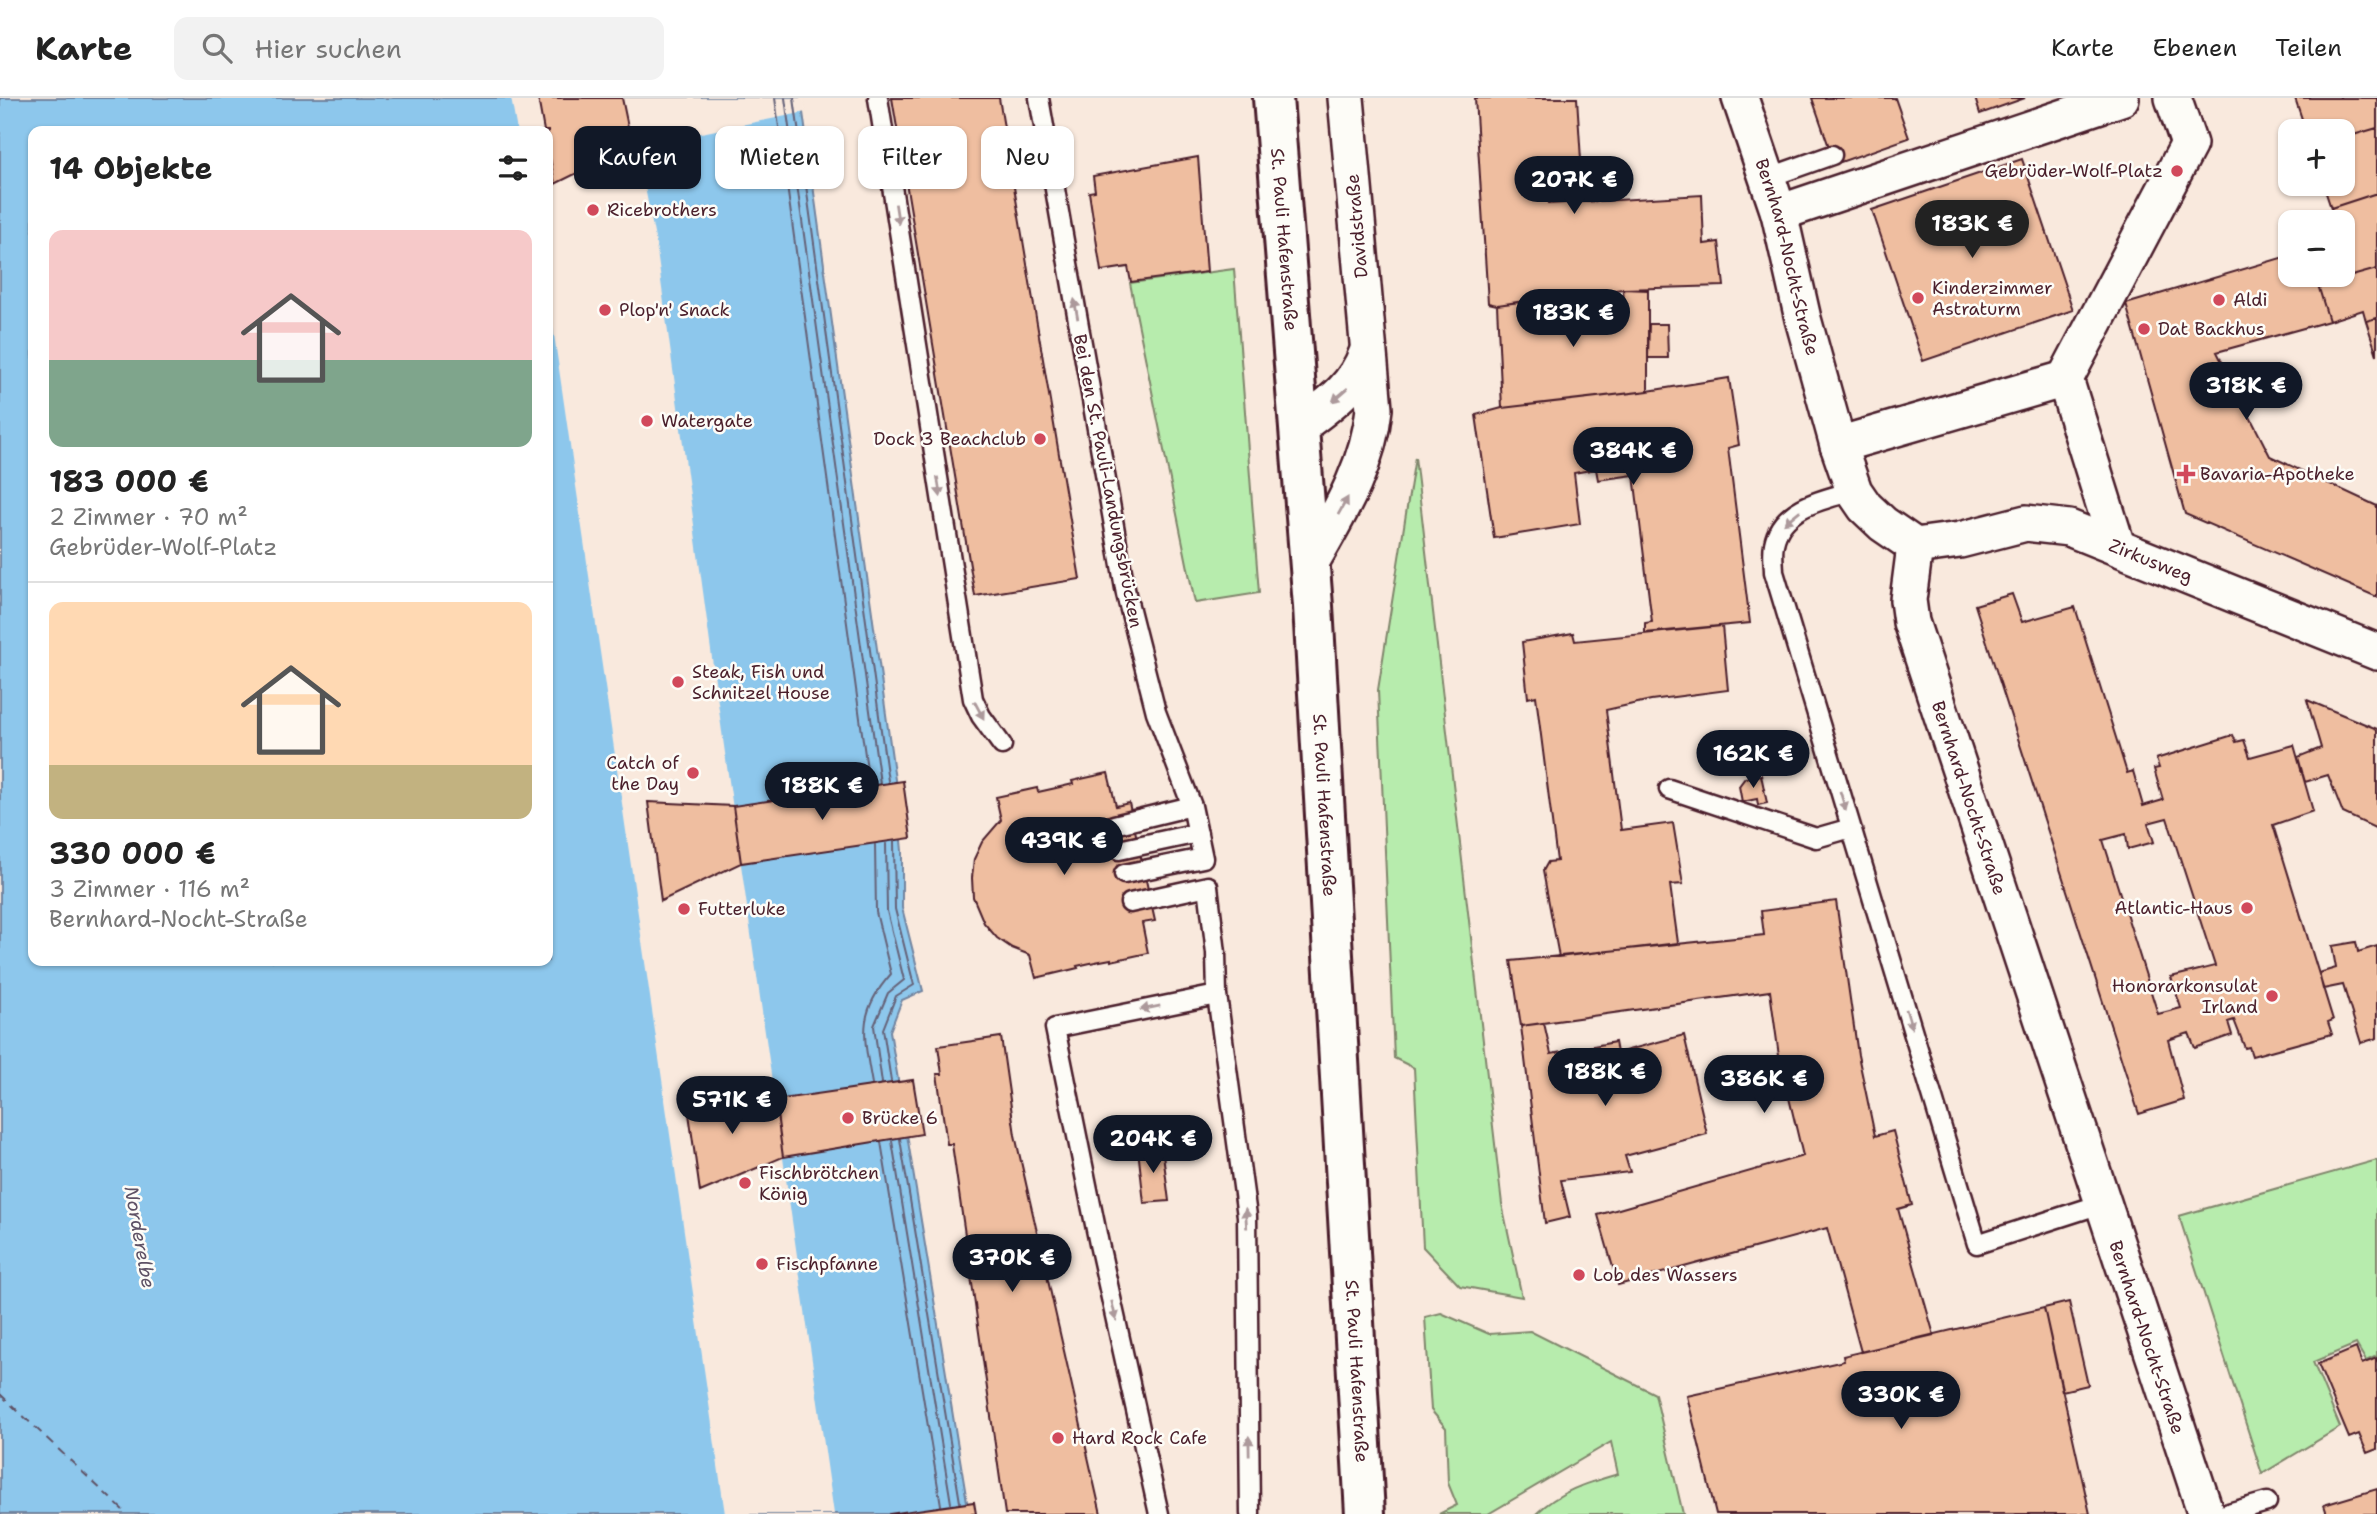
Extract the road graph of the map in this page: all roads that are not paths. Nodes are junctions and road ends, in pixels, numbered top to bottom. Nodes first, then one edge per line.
1 (878, 98) edge
2 (1040, 98) edge
3 (1273, 98) edge
4 (1346, 98) edge
5 (1740, 98) edge
6 (2120, 98) edge
7 (2174, 98) edge
8 (1832, 155) dead end
9 (1767, 178) junction
10 (1779, 213) junction
11 (1367, 353) junction
12 (2065, 380) junction
13 (1300, 427) junction
14 (1838, 445) junction
15 (1854, 491) junction
16 (1915, 546) junction
17 (2117, 546) junction
18 (1309, 566) junction
19 (2377, 652) edge
20 (1002, 745) dead end
21 (1669, 789) dead end
22 (1192, 806) junction
23 (1114, 825) dead end
24 (1852, 828) junction
25 (1198, 833) junction
26 (1119, 850) dead end
27 (1124, 874) dead end
28 (1130, 903) dead end
29 (1217, 995) junction
30 (2101, 1204) junction
31 (2267, 1502) dead end
32 (1159, 1514) edge
33 (1250, 1514) edge
34 (1365, 1514) edge
35 (2206, 1514) edge
36 (2225, 1514) edge

1 -> 20 lane
22 -> 2 lane, Bei den St. Pauli-Landungsbrücken
3 - 13 main road, St. Pauli Hafenstraße
4 - 11 street, Davidstraße
5 - 9 street, Bernhard-Nocht-Straße
6 - 10 street
7 - 12 street
8 - 9 lane
9 - 10 street, Bernhard-Nocht-Straße
10 - 14 street, Bernhard-Nocht-Straße
11 -> 13 street
18 -> 11 street, Davidstraße
12 - 14 street
12 - 17 street
13 - 18 main road, St. Pauli Hafenstraße
14 - 15 street, Bernhard-Nocht-Straße
15 - 16 street, Bernhard-Nocht-Straße
15 -> 24 lane
16 - 17 street, Zirkusweg
16 - 30 street, Bernhard-Nocht-Straße
17 - 19 street, Zirkusweg
18 - 34 main road, St. Pauli Hafenstraße
21 - 24 lane
22 - 23 lane
22 - 25 lane, Bei den St. Pauli-Landungsbrücken
24 -> 30 lane
25 - 26 lane
25 - 27 lane, Bei den St. Pauli-Landungsbrücken
28 - 29 lane
29 -> 32 lane
33 -> 29 lane
30 - 35 street, Bernhard-Nocht-Straße
31 - 36 lane

